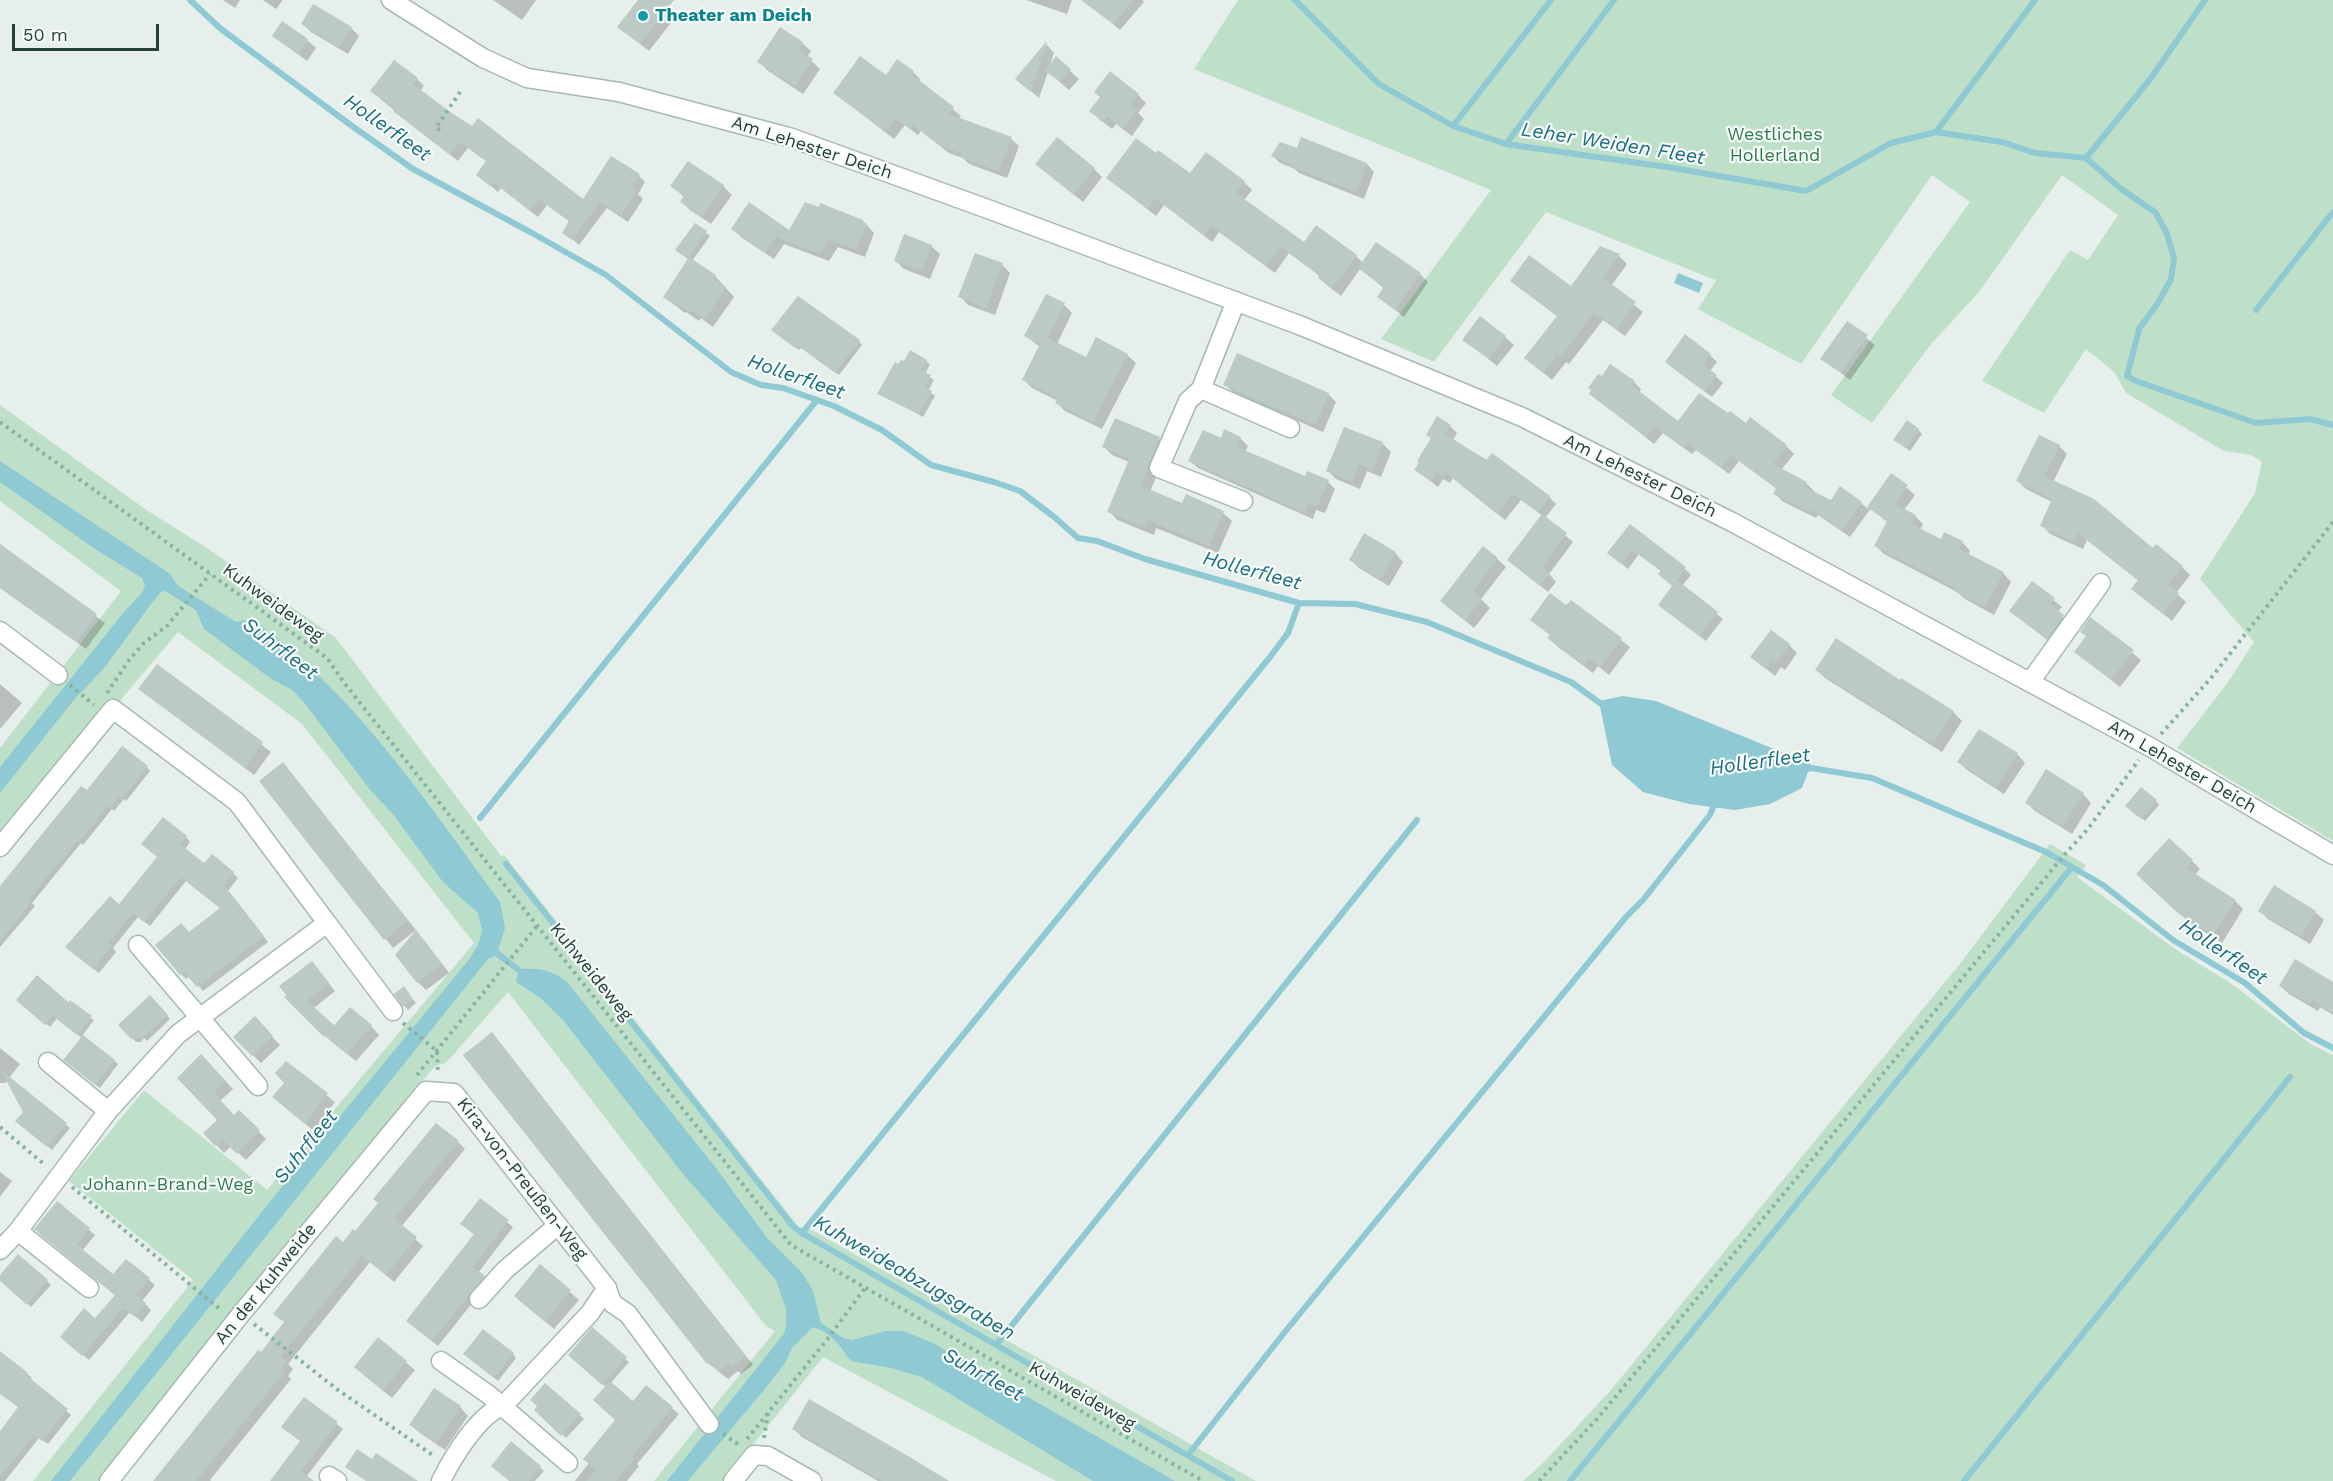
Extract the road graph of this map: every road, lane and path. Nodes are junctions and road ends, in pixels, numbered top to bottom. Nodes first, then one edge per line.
1 (391, 0) edge
2 (462, 89) dead end
3 (440, 130) dead end
4 (1236, 301) junction
5 (1201, 389) junction
6 (0, 422) edge
7 (1290, 428) dead end
8 (1243, 501) dead end
9 (2333, 522) edge
10 (210, 573) junction
11 (2101, 583) dead end
12 (185, 605) dead end
13 (0, 630) edge
14 (58, 675) joint
15 (2030, 682) junction
16 (93, 704) dead end
17 (2150, 747) junction
18 (0, 847) edge
19 (2333, 855) edge
20 (327, 923) junction
21 (537, 926) junction
22 (138, 945) dead end
23 (504, 968) dead end
24 (397, 1016) joint
25 (201, 1019) junction
26 (437, 1051) dead end
27 (48, 1062) dead end
28 (258, 1086) dead end
29 (426, 1090) joint
30 (108, 1111) junction
31 (0, 1127) edge
32 (60, 1177) junction
33 (558, 1225) junction
34 (18, 1231) junction
35 (2, 1246) edge
36 (89, 1288) dead end
37 (607, 1288) junction
38 (865, 1288) junction
39 (479, 1299) dead end
40 (233, 1313) junction
41 (441, 1360) dead end
42 (503, 1406) junction
43 (768, 1412) junction
44 (709, 1424) dead end
45 (745, 1454) junction
46 (568, 1463) dead end
47 (445, 1473) edge
48 (110, 1481) edge
49 (733, 1481) edge
50 (812, 1481) edge
51 (1203, 1481) edge
52 (1539, 1481) edge

1 - 4 street, Am Lehester Deich
2 - 3 path
4 - 5 street
4 - 15 street, Am Lehester Deich
5 - 7 street
5 - 8 street
6 - 10 path, Kuhweideweg
9 - 17 path
10 - 12 path
10 - 21 path, Kuhweideweg
11 - 15 street
13 - 14 street
14 - 16 path
15 - 17 street, Am Lehester Deich
17 - 19 street, Am Lehester Deich
17 - 52 path
18 - 20 street
20 - 24 street
20 - 25 street
21 - 23 path
21 - 38 path, Kuhweideweg
22 - 25 street
24 - 26 path
25 - 28 street
25 - 30 street
27 - 30 street
29 - 33 street, Kira-von-Preußen-Weg
29 - 40 street, An der Kuhweide
30 - 32 street
31 - 32 path
32 - 34 street
32 - 40 path
33 - 37 street, Kira-von-Preußen-Weg
33 - 39 street
34 - 35 street
34 - 36 street
37 - 42 street
37 - 44 street, Kira-von-Preußen-Weg
38 - 43 path
38 - 51 path, Kuhweideweg
40 - 47 path
40 - 48 street, An der Kuhweide
41 - 42 street
42 - 46 street
42 - 47 street
43 - 45 path
43 - 45 path
45 - 49 street
45 - 50 street

